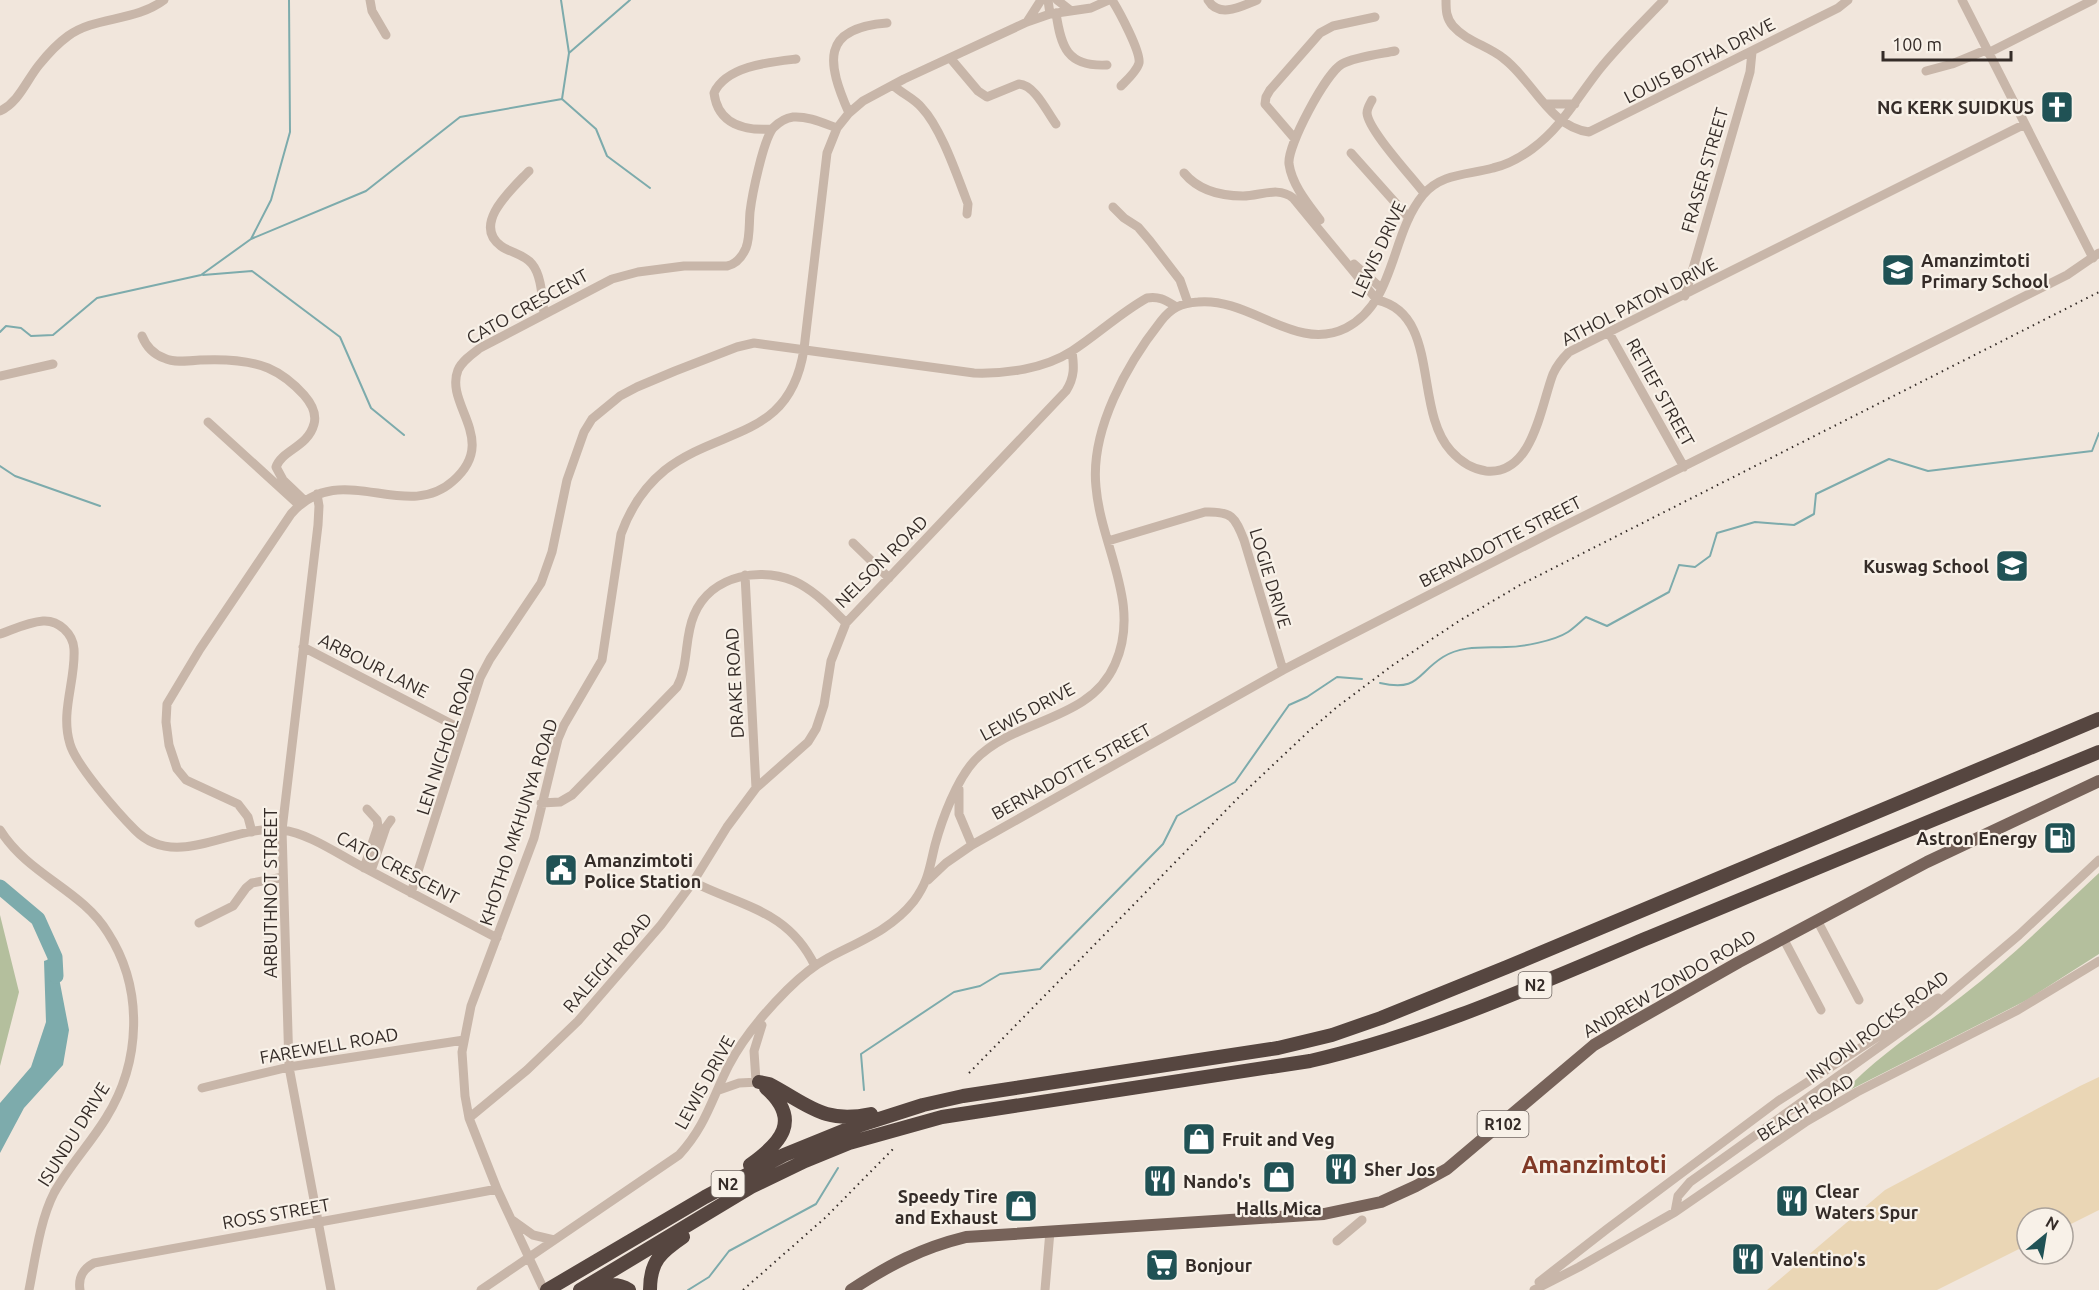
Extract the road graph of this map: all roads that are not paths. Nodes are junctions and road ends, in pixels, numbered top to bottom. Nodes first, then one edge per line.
1 (164, 0) edge
2 (370, 0) edge
3 (1041, 0) edge
4 (1048, 0) edge
5 (1057, 0) edge
6 (1111, 0) edge
7 (1208, 0) edge
8 (1257, 0) edge
9 (1446, 0) edge
10 (1651, 0) edge
11 (1664, 0) edge
12 (1848, 0) edge
13 (1962, 0) edge
14 (2093, 0) edge
15 (1071, 10) junction
16 (1053, 13) junction
17 (1650, 14) junction
18 (1375, 17) dead end
19 (1027, 22) junction
20 (887, 23) dead end
21 (386, 35) dead end
22 (1395, 51) dead end
23 (1752, 52) junction
24 (1987, 52) junction
25 (796, 59) dead end
26 (951, 59) junction
27 (1107, 65) dead end
28 (1926, 71) dead end
29 (893, 85) junction
30 (1121, 86) dead end
31 (1372, 100) dead end
32 (1546, 104) junction
33 (1575, 104) junction
34 (0, 111) edge
35 (849, 113) junction
36 (1563, 120) junction
37 (1056, 124) dead end
38 (2025, 124) junction
39 (837, 128) junction
40 (772, 129) junction
41 (1295, 140) junction
42 (1351, 153) dead end
43 (529, 171) dead end
44 (1184, 173) dead end
45 (1424, 193) junction
46 (1113, 207) dead end
47 (967, 214) dead end
48 (1409, 218) junction
49 (2096, 255) edge
50 (1382, 288) junction
51 (1685, 296) junction
52 (1377, 300) junction
53 (1188, 303) junction
54 (1175, 306) junction
55 (544, 313) junction
56 (1609, 333) junction
57 (142, 336) dead end
58 (804, 350) junction
59 (1072, 351) junction
60 (53, 364) dead end
61 (0, 376) edge
62 (208, 422) dead end
63 (1684, 467) junction
64 (317, 494) junction
65 (302, 503) junction
66 (1108, 541) junction
67 (853, 543) dead end
68 (745, 576) junction
69 (889, 578) junction
70 (846, 623) junction
71 (0, 634) edge
72 (303, 647) junction
73 (1283, 670) junction
74 (2099, 719) edge
75 (463, 730) junction
76 (2099, 752) edge
77 (2099, 781) edge
78 (959, 787) junction
79 (756, 788) junction
80 (541, 803) junction
81 (367, 809) dead end
82 (391, 820) dead end
83 (0, 830) edge
84 (282, 830) junction
85 (252, 832) junction
86 (972, 845) junction
87 (2099, 860) edge
88 (368, 870) junction
89 (283, 877) junction
90 (928, 880) junction
91 (693, 882) junction
92 (411, 893) junction
93 (1817, 920) junction
94 (199, 923) dead end
95 (497, 938) junction
96 (1783, 938) junction
97 (2099, 961) edge
98 (816, 966) junction
99 (1948, 993) junction
100 (1860, 1000) dead end
101 (772, 1007) junction
102 (1821, 1010) dead end
103 (464, 1040) junction
104 (289, 1067) junction
105 (757, 1081) junction
106 (202, 1088) dead end
107 (719, 1090) junction
108 (944, 1100) junction
109 (469, 1118) junction
110 (785, 1170) junction
111 (497, 1189) junction
112 (705, 1197) junction
113 (1675, 1212) junction
114 (511, 1218) junction
115 (1362, 1220) dead end
116 (319, 1221) junction
117 (1050, 1231) junction
118 (554, 1240) junction
119 (1337, 1241) dead end
120 (1573, 1256) junction
121 (529, 1257) junction
122 (1579, 1267) junction
123 (29, 1290) edge
124 (80, 1290) edge
125 (331, 1290) edge
126 (481, 1290) edge
127 (545, 1290) edge
128 (580, 1290) edge
129 (590, 1290) edge
130 (629, 1290) edge
131 (650, 1290) edge
132 (850, 1290) edge
133 (1045, 1290) edge
134 (1532, 1290) edge

1 - 34 street
2 - 21 street
3 - 19 street
4 - 16 street
5 - 15 street
6 - 15 street, KHOTHO MKHUNYA ROAD
6 - 30 street
7 - 8 street
9 - 32 street, LOUIS BOTHA DRIVE
10 - 17 street
11 - 17 street, LEWIS DRIVE
12 - 23 street, LOUIS BOTHA DRIVE
13 - 24 street
14 - 24 street
15 - 16 street, KHOTHO MKHUNYA ROAD
16 - 19 street, KHOTHO MKHUNYA ROAD
16 - 27 street
17 - 33 street, LEWIS DRIVE
18 - 41 street
19 - 26 street, KHOTHO MKHUNYA ROAD
20 - 35 street
22 - 41 street
23 - 36 street, LOUIS BOTHA DRIVE
23 - 51 street, FRASER STREET
24 - 28 street
24 - 38 street
25 - 40 street
26 - 29 street, KHOTHO MKHUNYA ROAD
26 - 37 street
29 - 35 street, KHOTHO MKHUNYA ROAD
29 - 47 street
31 - 45 street
32 - 33 street
32 - 36 street, LOUIS BOTHA DRIVE
33 - 36 street, LEWIS DRIVE
35 - 39 street, KHOTHO MKHUNYA ROAD
36 - 45 street, LEWIS DRIVE
38 - 49 street
38 - 51 street, ATHOL PATON DRIVE
39 - 40 street
39 - 58 street, KHOTHO MKHUNYA ROAD
40 - 55 street, CATO CRESCENT
41 - 50 street
42 - 48 street
43 - 55 street
44 - 52 street
45 - 48 street, LEWIS DRIVE
46 - 53 street
48 - 50 street, LEWIS DRIVE
49 - 63 street, BERNADOTTE STREET
50 - 52 street, LEWIS DRIVE
51 - 56 street, ATHOL PATON DRIVE
52 - 53 street, LEWIS DRIVE
52 - 56 street, ATHOL PATON DRIVE
53 - 54 street, LEWIS DRIVE
54 - 59 street, LEN NICHOL ROAD
54 - 66 street, LEWIS DRIVE
55 - 64 street, CATO CRESCENT
56 - 63 street, RETIEF STREET
57 - 65 street
58 - 59 street, LEN NICHOL ROAD
58 - 75 street, LEN NICHOL ROAD
58 - 80 street, KHOTHO MKHUNYA ROAD
59 - 69 street, NELSON ROAD
60 - 61 street
62 - 65 street
63 - 73 street, BERNADOTTE STREET
64 - 65 street, CATO CRESCENT
64 - 72 street, ARBUTHNOT STREET
65 - 85 street, CATO CRESCENT
66 - 73 street, LOGIE DRIVE
66 - 78 street, LEWIS DRIVE
67 - 69 street
68 - 70 street, NELSON ROAD
68 - 79 street, DRAKE ROAD
68 - 80 street, NELSON ROAD
69 - 70 street, NELSON ROAD
70 - 79 street, RALEIGH ROAD
71 - 85 street
72 - 75 street, ARBOUR LANE
72 - 84 street, ARBUTHNOT STREET
73 - 86 street, BERNADOTTE STREET
74 - 108 highway, N2
75 - 92 street, LEN NICHOL ROAD
76 - 110 highway, N2
77 - 93 main road, ANDREW ZONDO ROAD / R102
78 - 86 street
78 - 90 street, LEWIS DRIVE
79 - 91 street, RALEIGH ROAD
80 - 95 street, KHOTHO MKHUNYA ROAD
81 - 88 street
82 - 88 street
83 - 123 street, ISUNDU DRIVE
84 - 85 street
84 - 88 street, CATO CRESCENT
84 - 89 street, ARBUTHNOT STREET
86 - 90 street, BERNADOTTE STREET
87 - 99 street, INYONI ROCKS ROAD
88 - 92 street, CATO CRESCENT
89 - 94 street
89 - 104 street, ARBUTHNOT STREET
90 - 98 street, LEWIS DRIVE
91 - 98 street
91 - 109 street, RALEIGH ROAD
92 - 95 street, CATO CRESCENT
93 - 96 main road, ANDREW ZONDO ROAD / R102
93 - 100 street
95 - 103 street, KHOTHO MKHUNYA ROAD
96 - 102 street
96 - 117 main road, ANDREW ZONDO ROAD / R102
97 - 113 street, BEACH ROAD
98 - 101 street, LEWIS DRIVE
99 - 113 street, INYONI ROCKS ROAD
99 - 120 street, BEACH ROAD
101 - 105 street
101 - 107 street, LEWIS DRIVE
103 - 104 street, FAREWELL ROAD
103 - 109 street, KHOTHO MKHUNYA ROAD
104 - 106 street, FAREWELL ROAD
104 - 116 street, ARBUTHNOT STREET
105 - 107 street
105 - 108 highway
105 - 112 highway
107 - 118 street, LEWIS DRIVE
108 - 112 highway, N2
109 - 111 street, KHOTHO MKHUNYA ROAD
110 - 128 highway, N2
110 - 131 highway
111 - 114 street, KHOTHO MKHUNYA ROAD
111 - 116 street, ROSS STREET
112 - 127 highway, N2
113 - 122 street, BEACH ROAD
114 - 118 street
114 - 121 street, KHOTHO MKHUNYA ROAD
115 - 119 street
116 - 124 street, ROSS STREET
116 - 125 street, ARBUTHNOT STREET
117 - 132 main road, ANDREW ZONDO ROAD / R102
117 - 133 street
118 - 121 street, LEWIS DRIVE
120 - 122 street
120 - 134 street, BEACH ROAD
121 - 126 street
121 - 127 street, KHOTHO MKHUNYA ROAD
122 - 134 street, BEACH ROAD
129 - 130 highway

